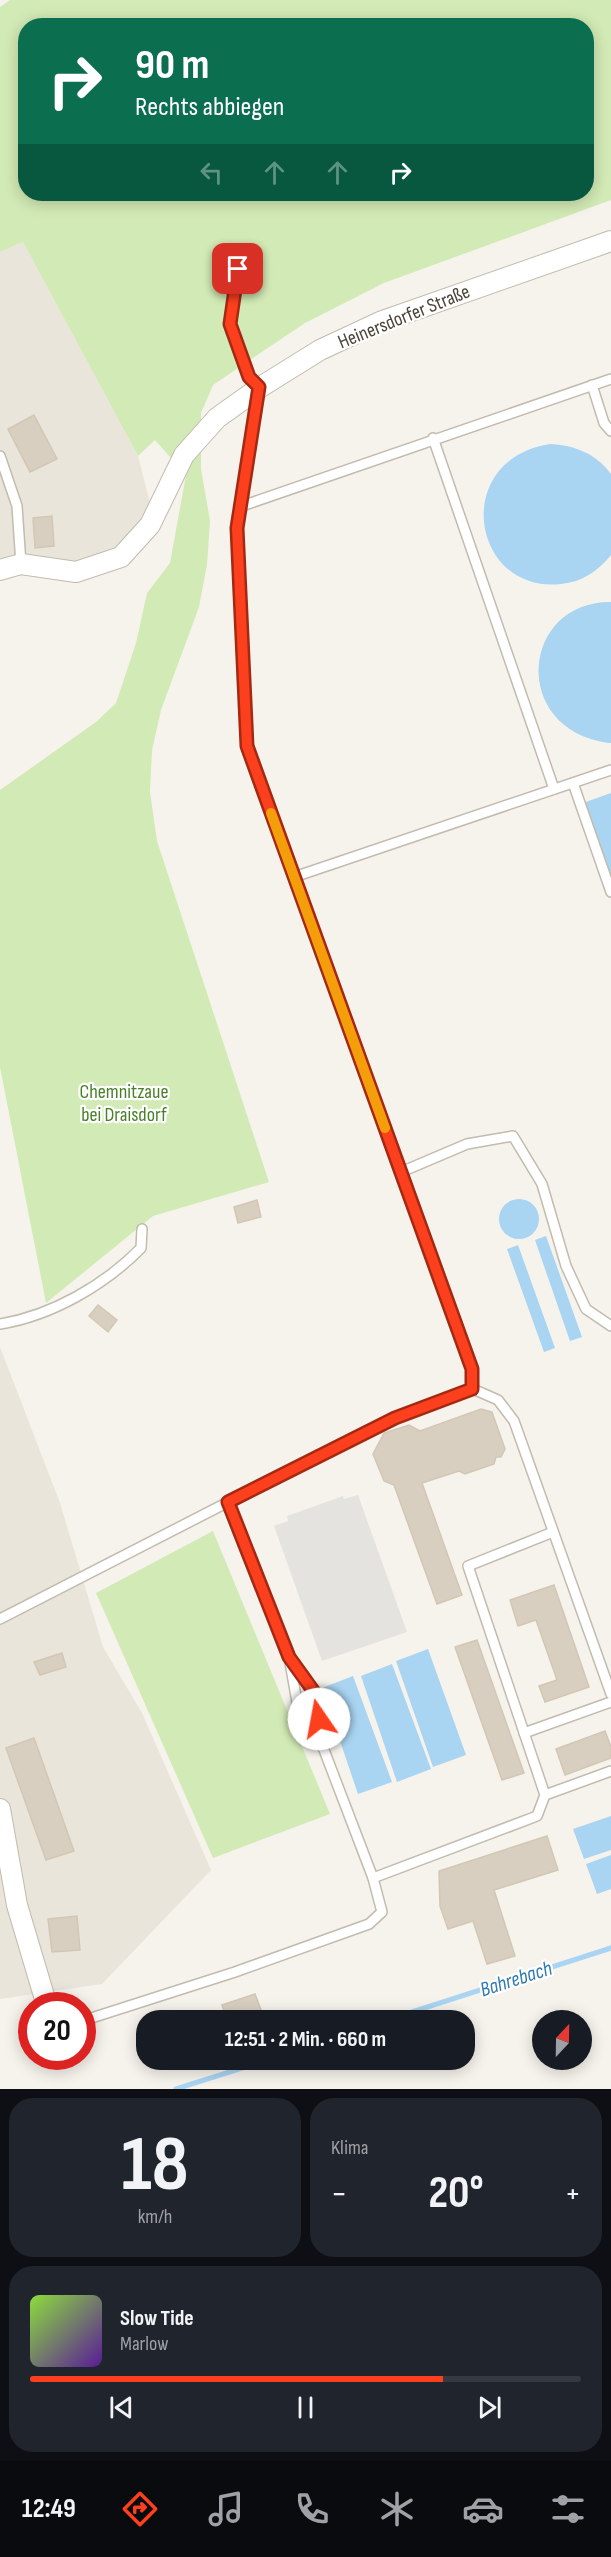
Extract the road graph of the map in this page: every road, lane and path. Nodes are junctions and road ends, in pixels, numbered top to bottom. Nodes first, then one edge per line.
1 (611, 241) edge
2 (238, 269) dead end
3 (611, 379) edge
4 (592, 385) junction
5 (259, 387) junction
6 (611, 431) edge
7 (433, 438) junction
8 (0, 456) edge
9 (239, 507) junction
10 (21, 564) junction
11 (0, 570) edge
12 (611, 770) edge
13 (573, 783) junction
14 (554, 789) junction
15 (294, 877) junction
16 (611, 892) edge
17 (401, 1172) junction
18 (142, 1229) dead end
19 (0, 1324) edge
20 (611, 1326) edge
21 (472, 1389) junction
22 (228, 1502) junction
23 (553, 1532) junction
24 (0, 1619) edge
25 (289, 1657) junction
26 (611, 1694) edge
27 (611, 1702) edge
28 (524, 1733) junction
29 (321, 1742) junction
30 (611, 1771) edge
31 (545, 1795) junction
32 (0, 1809) edge
33 (373, 1878) junction
34 (43, 1992) edge
35 (96, 2017) edge

1 - 5 street, Heinersdorfer Straße
2 - 5 lane
3 - 4 lane
4 - 6 lane
4 - 7 lane
5 - 9 lane
5 - 10 street, Heinersdorfer Straße
7 - 9 lane
7 - 14 lane
8 - 10 lane
9 - 15 lane
10 - 11 street, Heinersdorfer Straße
12 - 13 lane
13 - 14 lane
13 - 16 lane
14 - 15 lane
15 - 17 lane
17 - 20 lane
17 - 21 lane
18 - 19 lane
21 - 22 lane
21 - 23 lane
22 - 24 lane
22 - 25 lane
23 - 26 lane
23 - 28 lane
25 - 29 lane
25 - 29 lane
27 - 28 lane
28 - 31 lane
29 - 33 lane
30 - 31 lane
31 - 33 lane
32 - 34 street
33 - 35 lane

